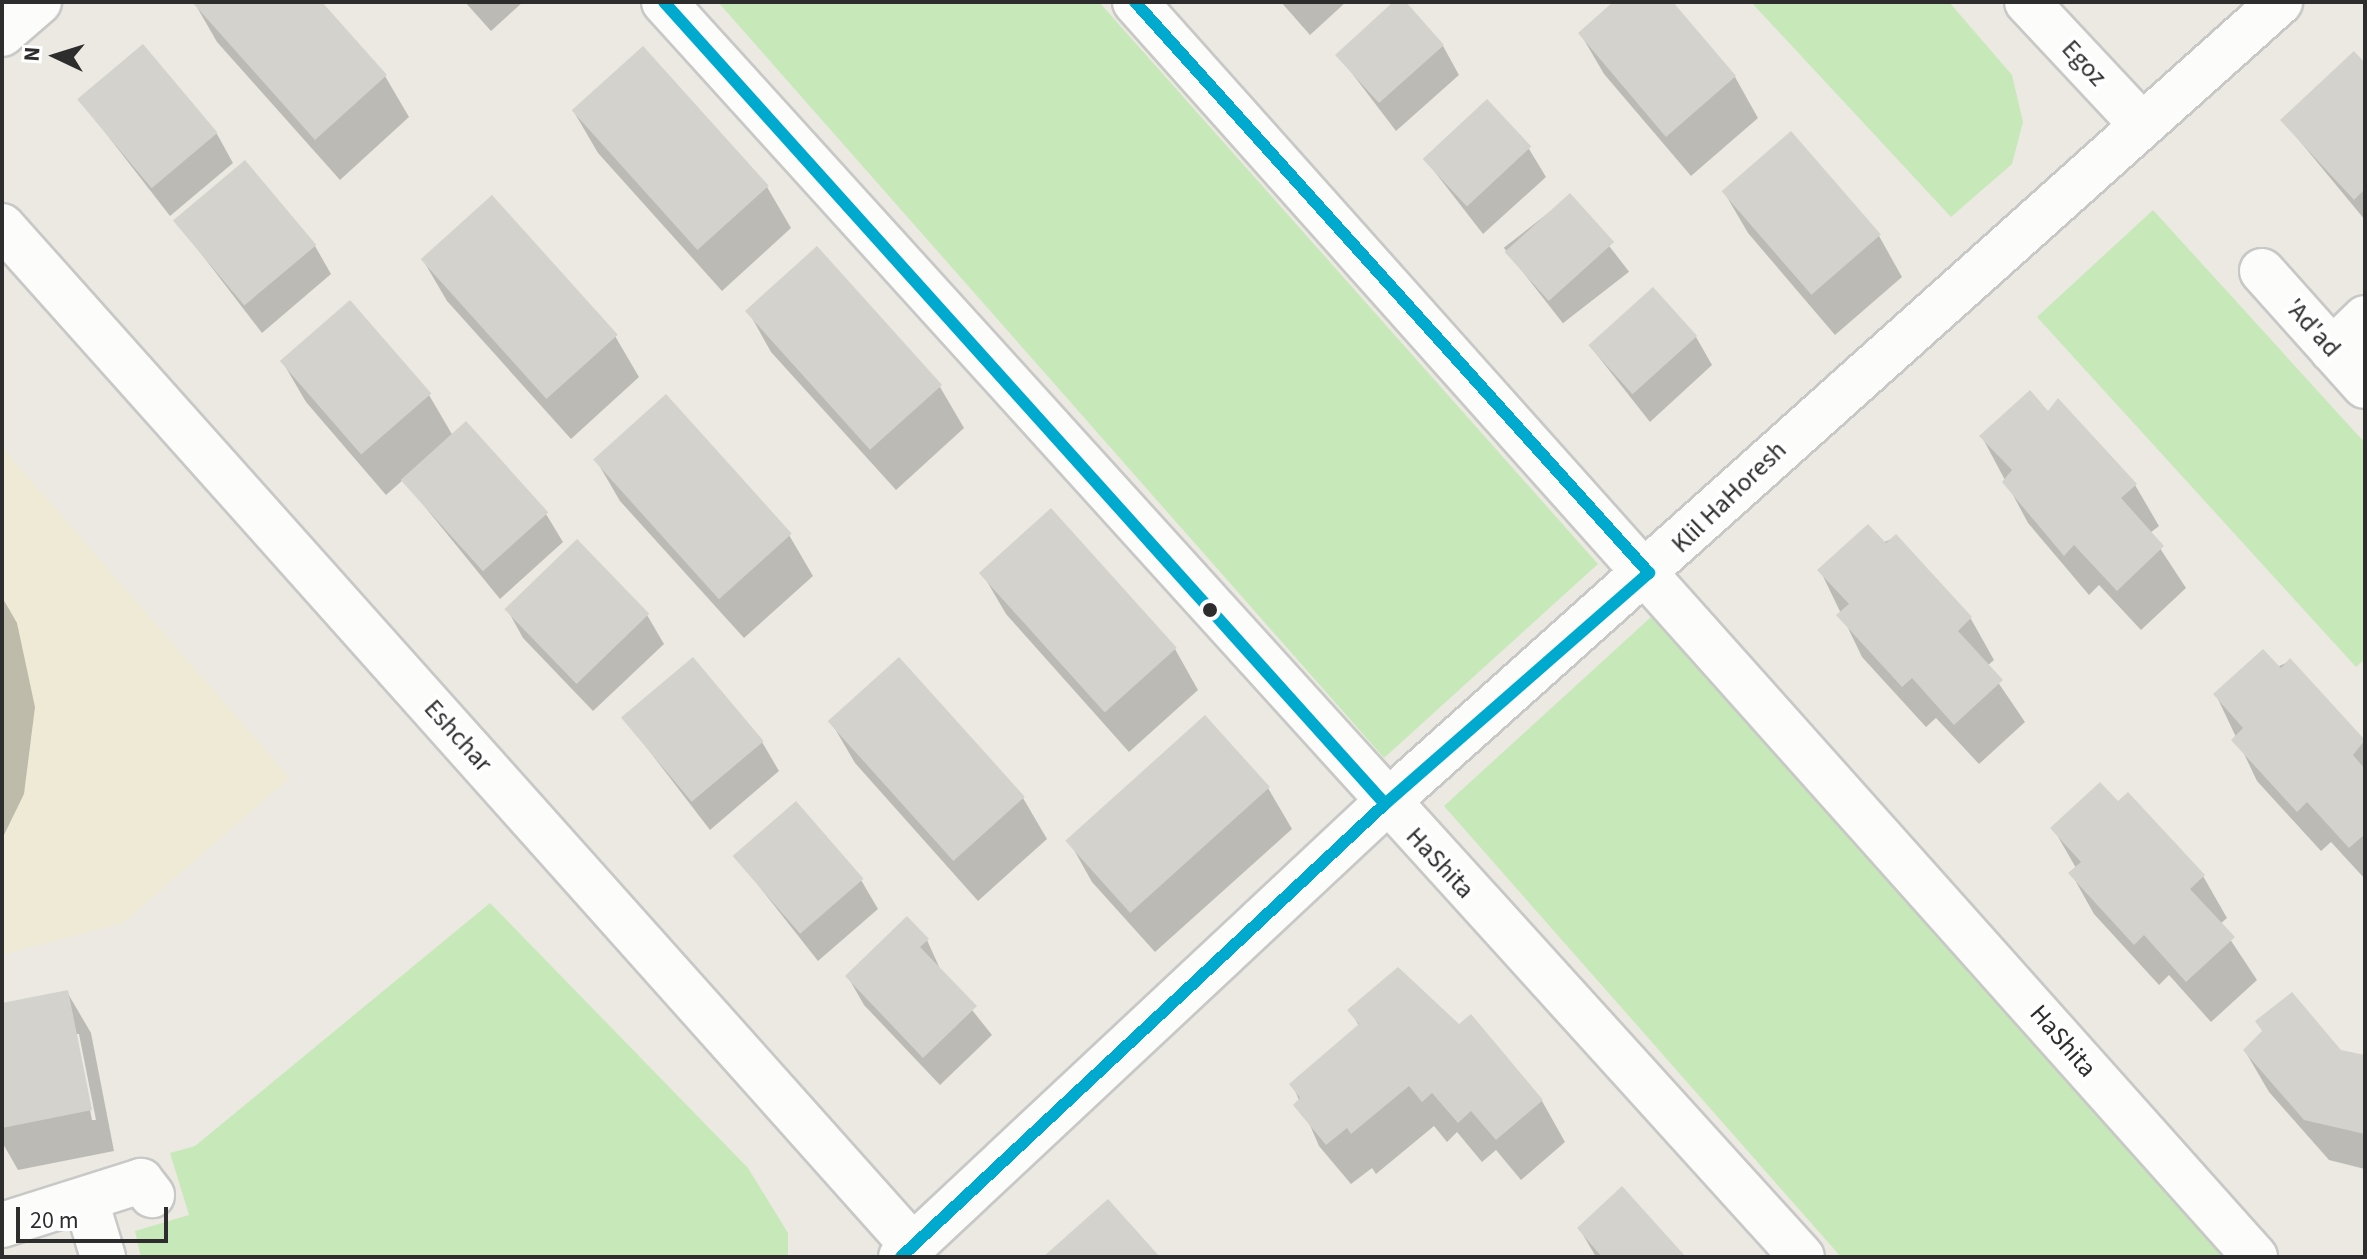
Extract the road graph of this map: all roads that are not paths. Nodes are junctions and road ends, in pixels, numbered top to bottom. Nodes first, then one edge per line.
1 (39, 2) edge
2 (664, 2) edge
3 (1135, 2) edge
4 (2027, 2) edge
5 (2280, 2) edge
6 (2, 34) edge
7 (2142, 125) junction
8 (2, 226) edge
9 (2262, 271) dead end
10 (2365, 318) edge
11 (2332, 350) junction
12 (2365, 386) edge
13 (1649, 573) junction
14 (1385, 804) junction
15 (152, 1195) dead end
16 (86, 1201) junction
17 (2, 1225) edge
18 (907, 1251) edge
19 (103, 1257) edge
20 (1802, 1257) edge
21 (2255, 1257) edge

1 - 6 street
2 - 14 street, HaShita
3 - 13 street, HaShita
4 - 7 street, Egoz
5 - 7 street, Klil HaHoresh
7 - 13 street, Klil HaHoresh
8 - 18 street, Eshchar
9 - 11 street, 'Ad'ad
10 - 11 street
11 - 12 street, 'Ad'ad
13 - 14 street, Klil HaHoresh
13 - 21 street, HaShita
14 - 18 street, Klil HaHoresh
14 - 20 street, HaShita
15 - 16 street
16 - 17 street
16 - 19 street

